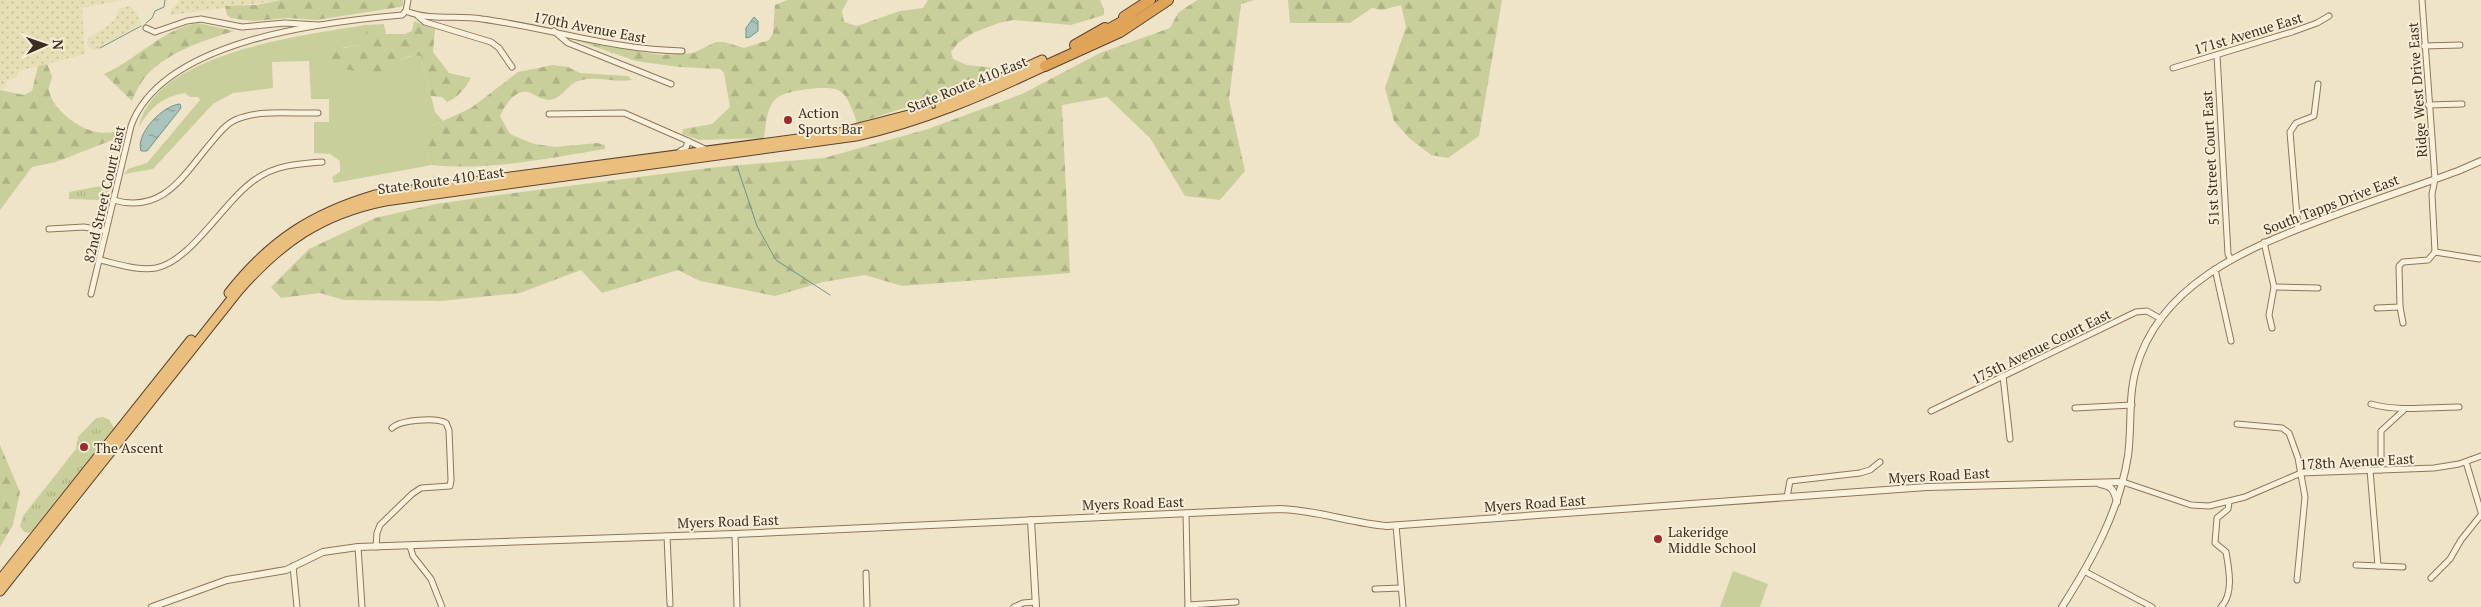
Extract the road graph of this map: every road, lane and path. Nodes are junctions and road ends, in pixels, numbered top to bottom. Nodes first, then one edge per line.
1 (408, 0) edge
2 (1150, 0) edge
3 (1157, 0) edge
4 (1168, 0) edge
5 (2422, 0) edge
6 (406, 11) junction
7 (418, 15) junction
8 (2329, 16) dead end
9 (323, 26) junction
10 (146, 28) dead end
11 (554, 31) junction
12 (1075, 45) junction
13 (2460, 45) dead end
14 (2424, 46) junction
15 (682, 51) dead end
16 (2217, 55) junction
17 (1043, 63) junction
18 (512, 67) dead end
19 (2173, 68) dead end
20 (672, 84) dead end
21 (2318, 84) dead end
22 (2462, 104) dead end
23 (2428, 105) junction
24 (318, 113) dead end
25 (549, 114) dead end
26 (688, 141) junction
27 (708, 151) junction
28 (660, 157) junction
29 (2481, 161) edge
30 (322, 162) dead end
31 (2435, 179) junction
32 (113, 200) junction
33 (49, 229) dead end
34 (2298, 229) junction
35 (106, 231) junction
36 (2264, 242) junction
37 (2435, 252) junction
38 (2479, 259) dead end
39 (100, 260) junction
40 (2231, 260) junction
41 (2216, 268) junction
42 (2274, 287) junction
43 (2318, 288) dead end
44 (91, 294) dead end
45 (2400, 307) junction
46 (2377, 308) dead end
47 (2160, 319) junction
48 (2403, 322) dead end
49 (2272, 328) dead end
50 (2231, 340) dead end
51 (2002, 376) junction
52 (2371, 404) dead end
53 (2132, 405) junction
54 (2459, 407) dead end
55 (2075, 408) dead end
56 (2406, 409) junction
57 (1931, 412) dead end
58 (2237, 424) dead end
59 (392, 428) dead end
60 (2010, 439) dead end
61 (2481, 456) edge
62 (1880, 462) dead end
63 (2466, 462) junction
64 (2370, 470) junction
65 (2381, 470) junction
66 (2301, 473) junction
67 (2089, 482) junction
68 (2122, 482) junction
69 (1787, 497) junction
70 (2117, 502) junction
71 (2229, 502) junction
72 (1186, 513) junction
73 (2481, 513) edge
74 (1031, 520) junction
75 (1396, 525) junction
76 (735, 534) junction
77 (667, 536) junction
78 (376, 546) junction
79 (410, 546) junction
80 (358, 547) junction
81 (2356, 565) dead end
82 (293, 566) junction
83 (2378, 566) junction
84 (2403, 567) dead end
85 (2084, 571) junction
86 (866, 573) dead end
87 (2431, 578) dead end
88 (0, 580) edge
89 (2297, 580) dead end
90 (1401, 588) junction
91 (1374, 589) dead end
92 (0, 591) edge
93 (1236, 602) dead end
94 (670, 604) dead end
95 (1035, 604) edge
96 (1188, 606) edge
97 (152, 607) edge
98 (297, 607) edge
99 (362, 607) edge
100 (442, 607) edge
101 (737, 607) edge
102 (868, 607) edge
103 (1014, 607) edge
104 (1403, 607) edge
105 (2062, 607) edge
106 (2152, 607) edge
107 (2221, 607) edge

1 - 6 street
2 - 12 highway
3 - 12 highway
4 - 17 highway
5 - 14 street, Ridge West Drive East
6 - 7 street, 170th Avenue East
6 - 9 street
7 - 11 street, 170th Avenue East
7 - 18 street
8 - 16 street, 171st Avenue East
9 - 10 street
9 - 32 street, 82nd Street Court East
11 - 15 street, 170th Avenue East
11 - 20 street
12 - 17 highway
13 - 14 street
14 - 23 street, Ridge West Drive East
16 - 19 street, 171st Avenue East
16 - 40 street, 51st Street Court East
17 - 27 highway, State Route 410 East
17 - 92 highway, State Route 410 East
21 - 34 street
22 - 23 street
23 - 31 street, Ridge West Drive East
24 - 32 street
25 - 26 street
26 - 27 street
26 - 28 street
27 - 28 highway, State Route 410 East
28 - 88 highway, State Route 410 East
29 - 31 street, South Tapps Drive East
30 - 39 street
31 - 34 street, South Tapps Drive East
31 - 37 street, Ridge West Drive East
32 - 35 street, 82nd Street Court East
33 - 35 street
34 - 36 street, South Tapps Drive East
35 - 39 street, 82nd Street Court East
36 - 40 street, South Tapps Drive East
36 - 42 street
37 - 38 street
37 - 45 street
39 - 44 street, 82nd Street Court East
40 - 41 street, South Tapps Drive East
41 - 47 street, South Tapps Drive East
41 - 50 street
42 - 43 street
42 - 49 street
45 - 46 street
45 - 48 street
47 - 51 street, 175th Avenue Court East
47 - 53 street, South Tapps Drive East
51 - 57 street, 175th Avenue Court East
51 - 60 street
52 - 56 street
53 - 55 street
53 - 68 street, South Tapps Drive East
54 - 56 street
56 - 65 street
58 - 66 street
59 - 78 street
61 - 63 street, 178th Avenue East
62 - 69 street
63 - 65 street, 178th Avenue East
63 - 73 street
64 - 65 street, 178th Avenue East
64 - 66 street, 178th Avenue East
64 - 83 street
66 - 71 street, 178th Avenue East
66 - 89 street
67 - 68 street, Myers Road East
67 - 69 street, Myers Road East
67 - 70 street
68 - 70 street, South Tapps Drive East
68 - 71 street, 178th Avenue East
69 - 75 street, Myers Road East
70 - 85 street, South Tapps Drive East
71 - 107 street
72 - 74 street, Myers Road East
72 - 75 street, Myers Road East
72 - 96 street
73 - 87 street
74 - 76 street, Myers Road East
74 - 95 street
75 - 90 street
76 - 77 street, Myers Road East
76 - 101 street
77 - 79 street, Myers Road East
77 - 94 street
78 - 79 street, Myers Road East
78 - 80 street, Myers Road East
79 - 100 street
80 - 82 street, Myers Road East
80 - 99 street
81 - 83 street
82 - 97 street, Myers Road East
82 - 98 street
83 - 84 street
85 - 105 street, South Tapps Drive East
85 - 106 street
86 - 102 street
90 - 91 street
90 - 104 street
93 - 96 street
95 - 103 street

